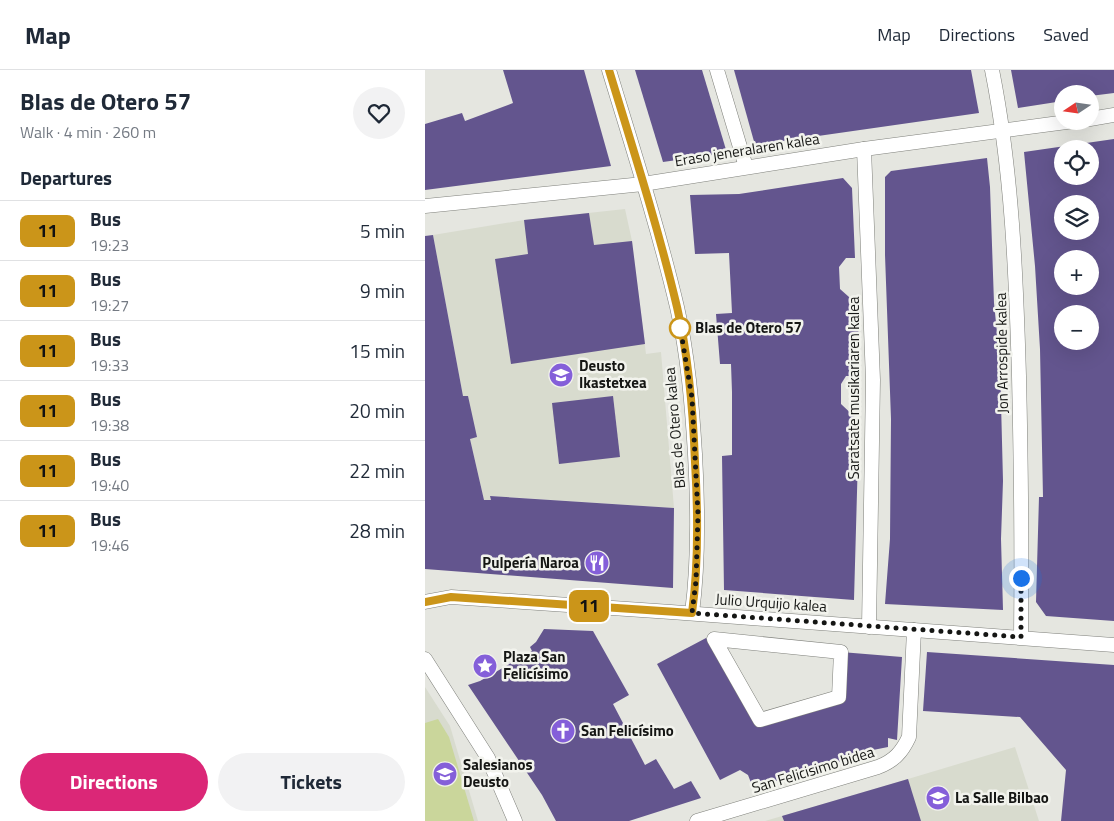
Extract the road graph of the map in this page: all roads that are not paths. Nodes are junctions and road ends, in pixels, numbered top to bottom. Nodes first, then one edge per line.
1 (609, 70) edge
2 (717, 70) edge
3 (992, 70) edge
4 (1114, 115) edge
5 (1099, 118) edge
6 (1054, 124) edge
7 (1002, 132) junction
8 (864, 149) junction
9 (746, 167) junction
10 (643, 184) junction
11 (425, 206) edge
12 (425, 602) edge
13 (692, 613) junction
14 (869, 627) junction
15 (913, 630) junction
16 (1021, 637) junction
17 (1114, 646) edge
18 (425, 659) edge
19 (839, 697) joint
20 (515, 821) edge
21 (697, 821) edge

1 - 10 street, Blas de Otero kalea
2 - 9 street
3 - 7 street, Jon Arrospide kalea
4 - 5 street
6 - 7 street, Eraso jeneralaren kalea
7 - 8 street, Eraso jeneralaren kalea
7 - 16 street, Jon Arrospide kalea
8 - 9 street, Eraso jeneralaren kalea
8 - 14 street, Saratsate musikariaren kalea
9 - 10 street, Eraso jeneralaren kalea
10 - 11 street, Eraso jeneralaren kalea
10 - 13 street, Blas de Otero kalea
12 - 13 street, Julio Urquijo kalea
13 - 14 street, Julio Urquijo kalea
14 - 15 street, Julio Urquijo kalea
15 - 16 street, Julio Urquijo kalea
15 - 21 street, San Felicisimo bidea
16 - 17 street, Julio Urquijo kalea
18 - 20 street
19 - 19 street

